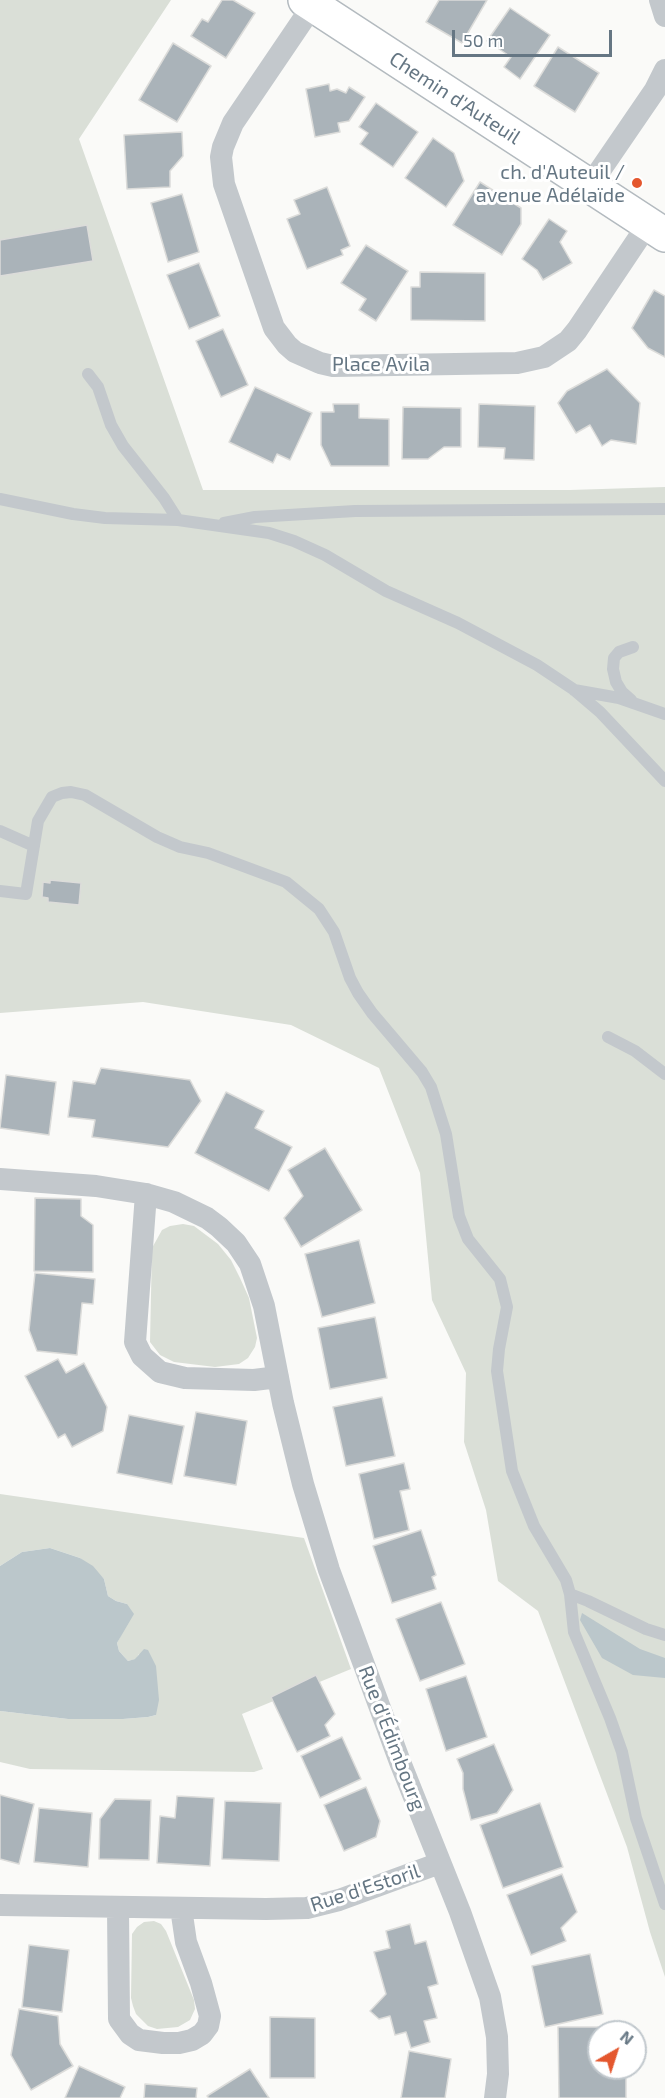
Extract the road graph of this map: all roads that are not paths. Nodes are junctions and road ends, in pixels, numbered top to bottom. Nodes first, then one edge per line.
1 (660, 0) edge
2 (309, 3) edge
3 (665, 16) edge
4 (665, 70) edge
5 (590, 185) junction
6 (656, 229) edge
7 (88, 374) dead end
8 (0, 499) edge
9 (665, 509) edge
10 (178, 520) junction
11 (214, 525) junction
12 (633, 647) dead end
13 (573, 689) junction
14 (635, 703) junction
15 (665, 714) edge
16 (665, 781) edge
17 (0, 831) edge
18 (34, 846) junction
19 (0, 891) edge
20 (608, 1037) dead end
21 (665, 1074) edge
22 (0, 1179) edge
23 (146, 1194) junction
24 (278, 1377) junction
25 (570, 1594) junction
26 (665, 1635) edge
27 (440, 1863) junction
28 (665, 1904) edge
29 (0, 1905) edge
30 (118, 1908) junction
31 (181, 1908) junction
32 (495, 2098) edge

1 - 3 street
2 - 5 street, Chemin d'Auteuil
2 - 6 street, Place Avila
4 - 5 street
5 - 6 street, Chemin d'Auteuil
7 - 10 lane
8 - 10 lane
9 - 11 lane
10 - 11 lane
11 - 13 lane
12 - 14 lane
13 - 14 lane
13 - 16 lane
14 - 15 lane
17 - 18 lane
18 - 19 lane
18 - 25 lane
20 - 21 lane
22 - 23 street, Rue d'Édimbourg
23 - 24 street, Rue d'Édimbourg
23 - 24 street
24 - 27 street, Rue d'Édimbourg
25 - 26 lane
25 - 28 lane
27 - 31 street, Rue d'Estoril
27 - 32 street, Rue d'Édimbourg
29 - 30 street, Rue d'Estoril
30 - 31 street, Rue d'Estoril
30 - 31 street

